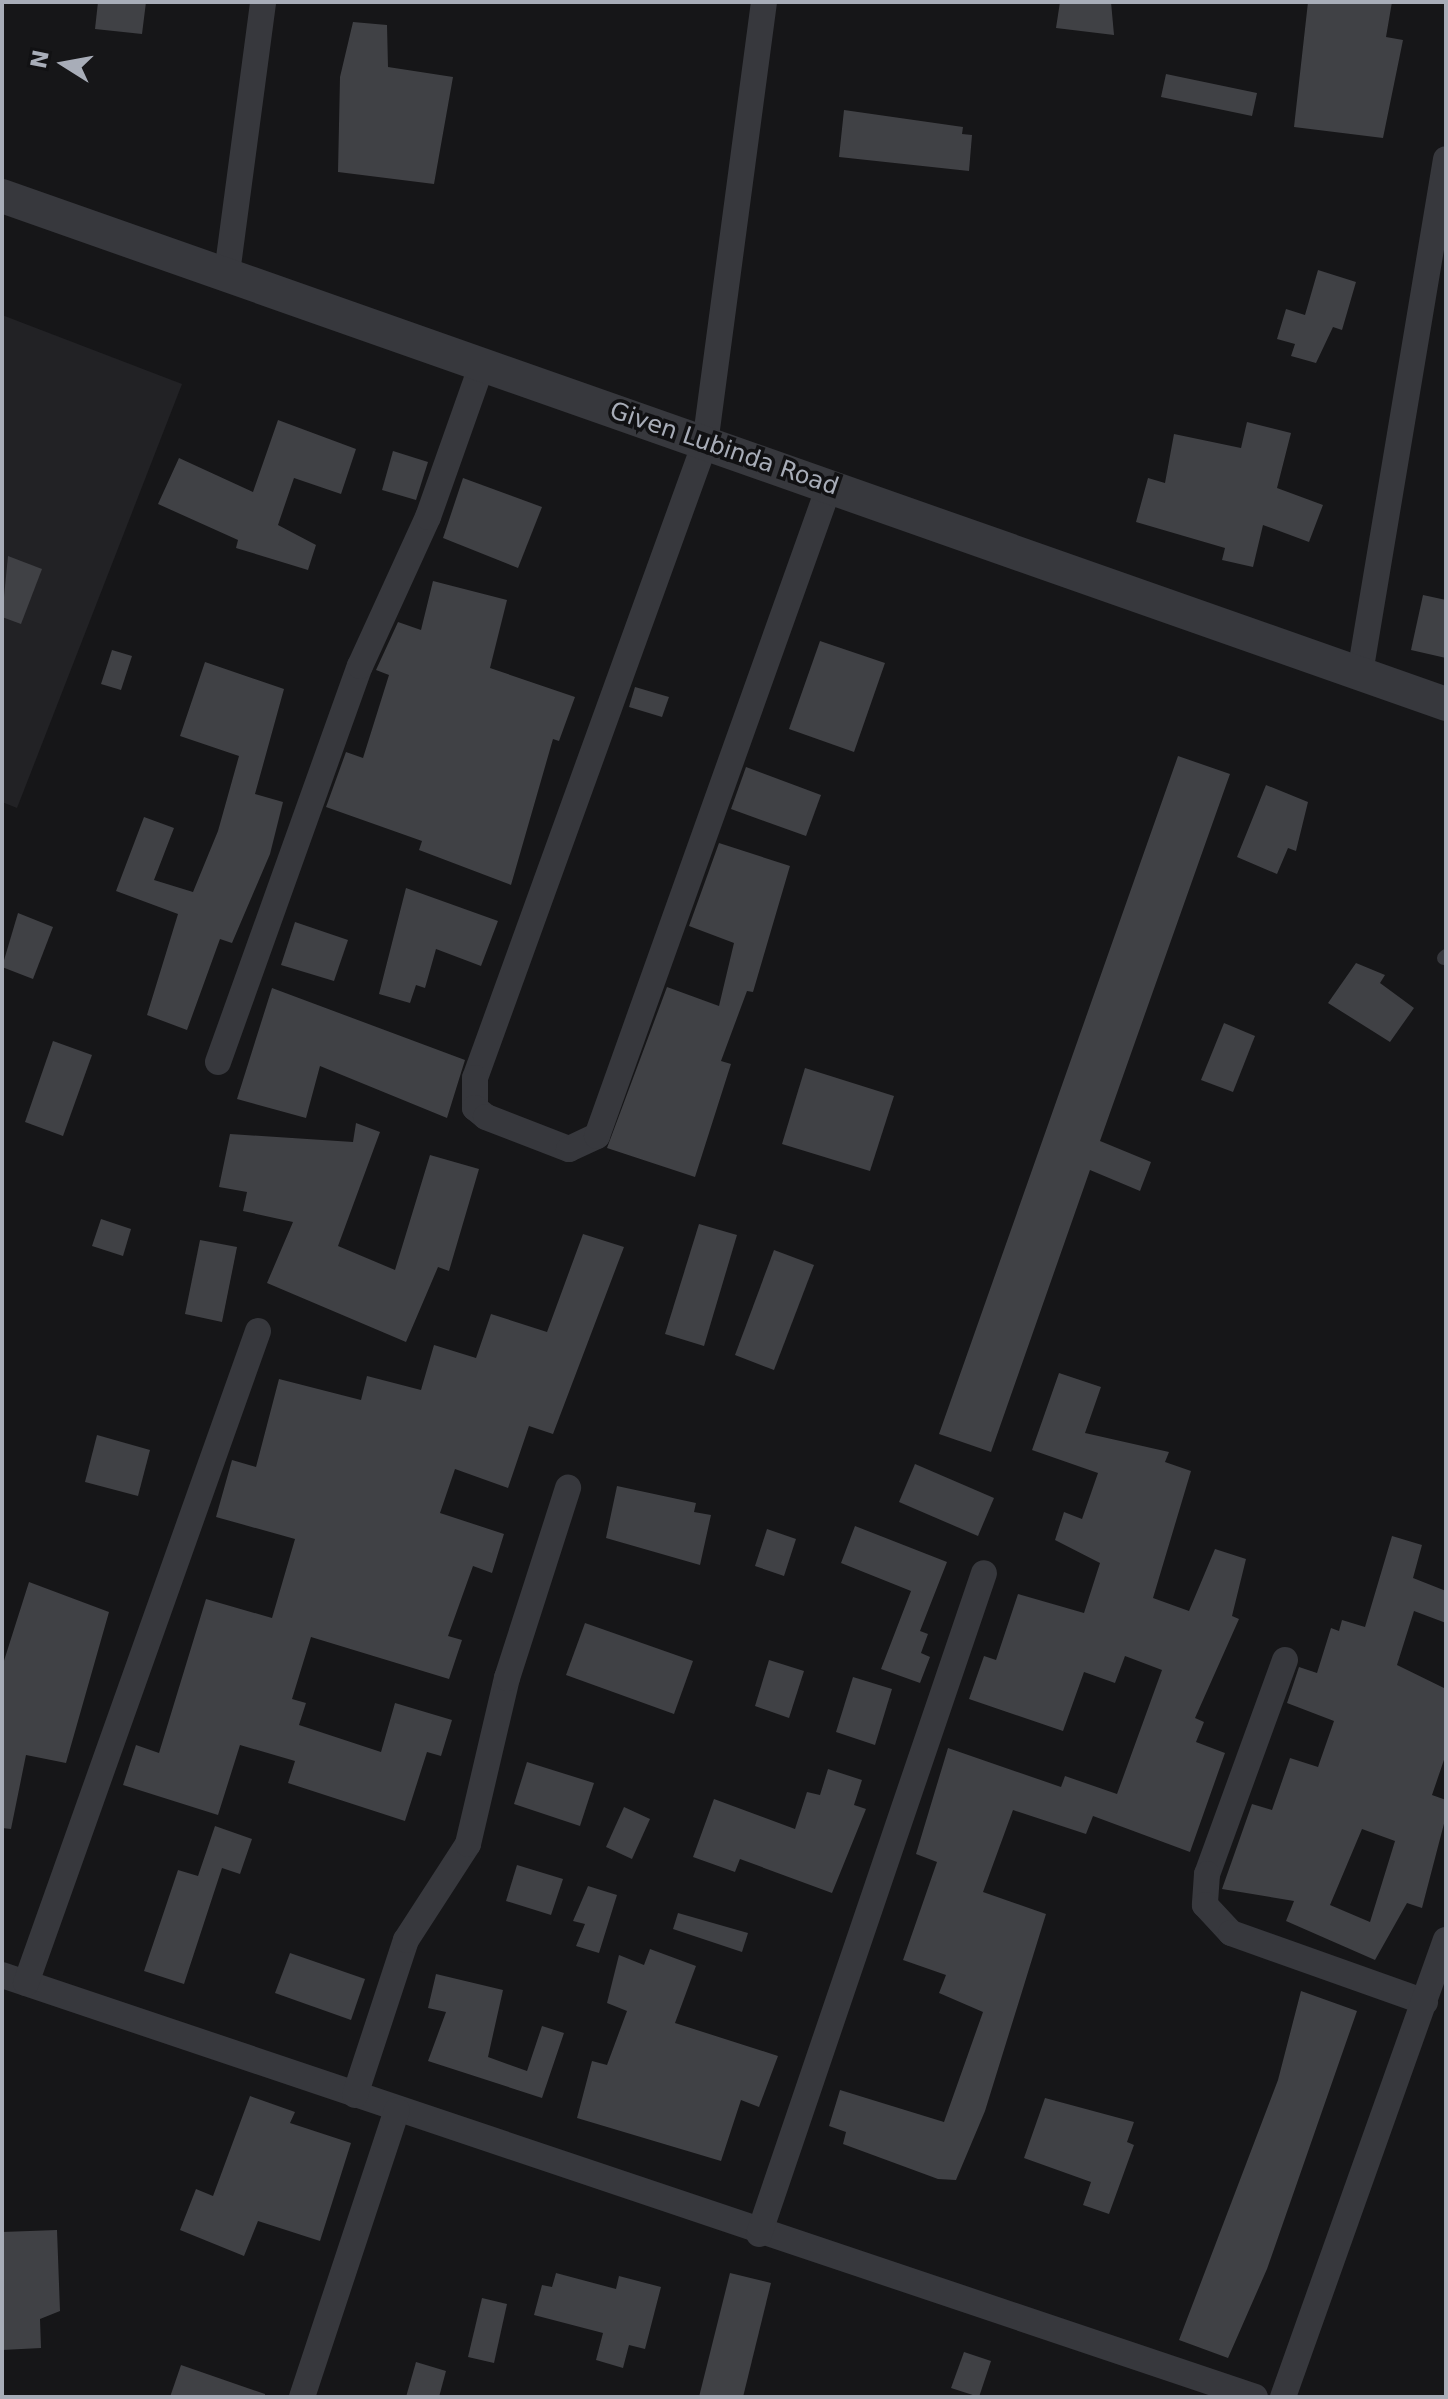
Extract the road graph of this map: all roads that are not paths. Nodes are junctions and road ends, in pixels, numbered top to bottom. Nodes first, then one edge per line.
1 (263, 2) edge
2 (764, 2) edge
3 (1446, 159) edge
4 (2, 196) edge
5 (227, 273) junction
6 (481, 367) junction
7 (705, 443) junction
8 (830, 484) junction
9 (1360, 673) junction
10 (1446, 704) edge
11 (218, 1062) dead end
12 (258, 1331) dead end
13 (568, 1488) dead end
14 (984, 1573) dead end
15 (1285, 1660) dead end
16 (1446, 1940) edge
17 (14, 1979) edge
18 (1425, 2002) junction
19 (355, 2095) junction
20 (397, 2110) junction
21 (759, 2234) junction
22 (1178, 2385) edge
23 (302, 2397) edge
24 (1255, 2397) edge
25 (1283, 2397) edge

1 - 5 street
2 - 7 street
3 - 9 street
4 - 5 street, Given Lubinda Road
5 - 6 street, Given Lubinda Road
6 - 7 street, Given Lubinda Road
6 - 11 street
7 - 8 street, Given Lubinda Road
7 - 8 street
8 - 9 street, Given Lubinda Road
9 - 10 street, Given Lubinda Road
12 - 17 street
13 - 19 street
14 - 21 street
15 - 18 street
16 - 18 street
17 - 19 street
18 - 25 street
19 - 20 street
20 - 21 street
20 - 23 street
21 - 22 street
22 - 24 street

